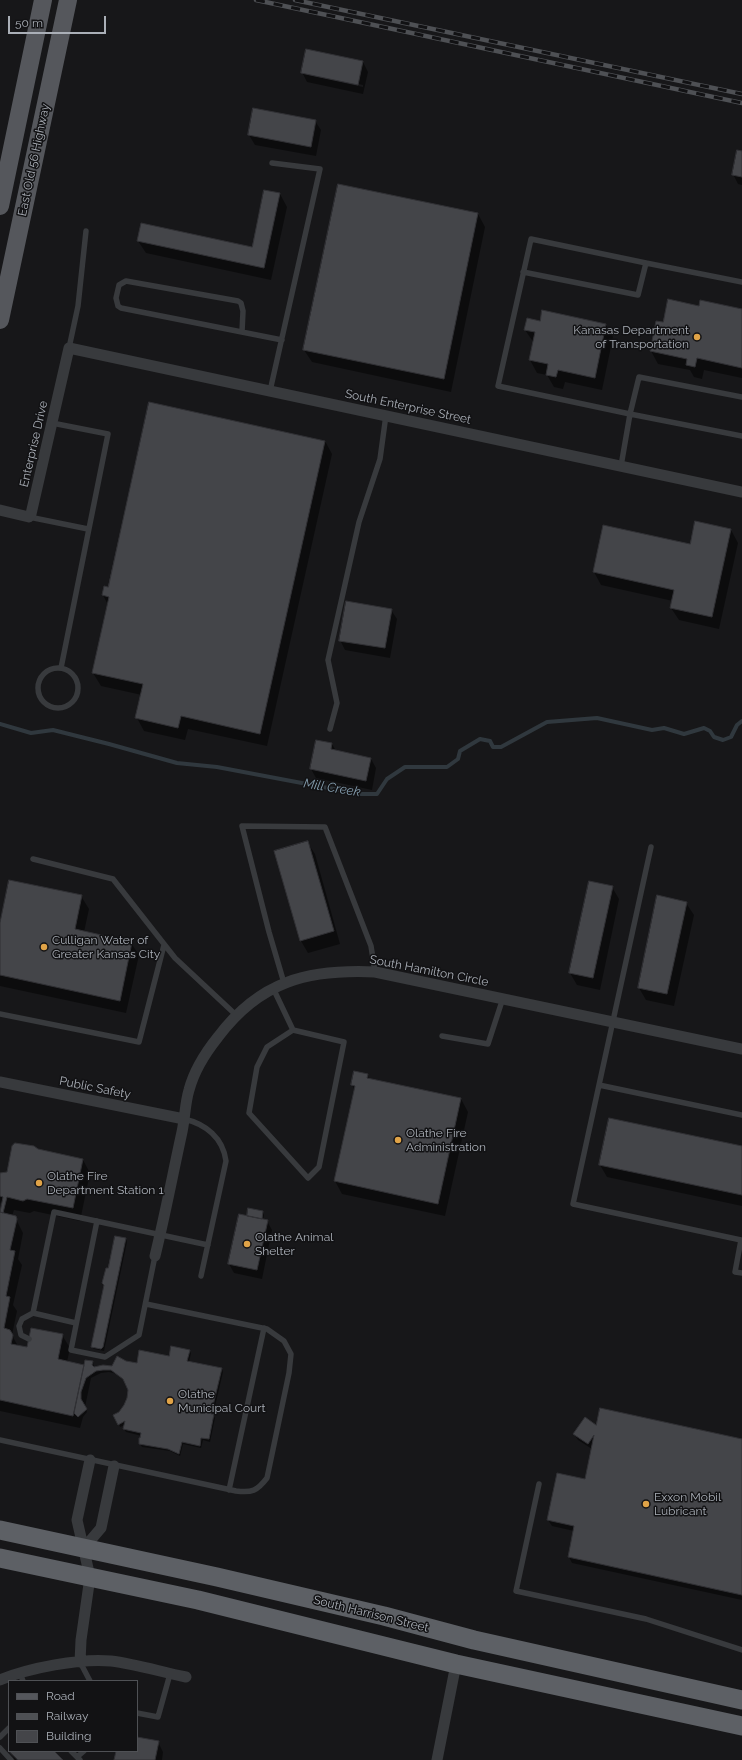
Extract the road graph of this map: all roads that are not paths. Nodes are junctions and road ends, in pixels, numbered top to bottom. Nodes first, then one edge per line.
1 (44, 0) edge
2 (68, 0) edge
3 (272, 163) dead end
4 (0, 206) edge
5 (86, 231) dead end
6 (646, 263) junction
7 (523, 272) junction
8 (742, 282) edge
9 (0, 320) edge
10 (242, 332) junction
11 (282, 340) junction
12 (69, 348) junction
13 (270, 391) junction
14 (742, 398) edge
15 (630, 414) junction
16 (386, 415) junction
17 (52, 423) junction
18 (742, 436) edge
19 (621, 466) junction
20 (742, 492) edge
21 (0, 510) edge
22 (29, 516) junction
23 (88, 530) junction
24 (61, 668) junction
25 (330, 729) dead end
26 (652, 847) dead end
27 (33, 860) dead end
28 (164, 945) junction
29 (375, 972) junction
30 (284, 983) junction
31 (273, 987) junction
32 (503, 998) junction
33 (0, 1014) edge
34 (236, 1015) junction
35 (613, 1021) junction
36 (293, 1030) junction
37 (442, 1036) dead end
38 (742, 1049) edge
39 (0, 1082) edge
40 (599, 1085) junction
41 (742, 1115) edge
42 (184, 1119) junction
43 (97, 1221) junction
44 (160, 1235) junction
45 (208, 1245) junction
46 (155, 1256) joint
47 (742, 1273) edge
48 (201, 1276) dead end
49 (146, 1304) junction
50 (33, 1313) junction
51 (76, 1323) junction
52 (264, 1328) junction
53 (29, 1339) dead end
54 (0, 1440) edge
55 (90, 1460) junction
56 (114, 1466) junction
57 (539, 1484) dead end
58 (229, 1490) junction
59 (0, 1530) edge
60 (84, 1548) junction
61 (0, 1558) edge
62 (90, 1577) junction
63 (742, 1650) edge
64 (80, 1662) junction
65 (456, 1664) junction
66 (170, 1674) junction
67 (21, 1677) edge
68 (186, 1677) dead end
69 (0, 1680) edge
70 (89, 1680) edge
71 (742, 1700) edge
72 (138, 1713) edge
73 (742, 1726) edge
74 (8, 1729) edge
75 (0, 1737) edge
76 (0, 1748) edge
77 (11, 1760) edge
78 (437, 1760) edge

1 - 4 main road, East Old 56 Highway
2 - 9 main road, East Old 56 Highway
3 - 11 lane
5 - 12 lane
6 - 7 lane
6 - 7 lane
6 - 8 lane
7 - 15 lane
10 - 10 lane
10 - 11 lane
11 - 13 lane
12 - 13 street, South Enterprise Street
12 - 17 street, Enterprise Drive
13 - 16 street, South Enterprise Street
14 - 15 lane
15 - 18 lane
15 - 19 lane
16 - 19 street, South Enterprise Street
16 - 25 lane
17 - 22 street, Enterprise Drive
17 - 23 lane
19 - 20 street, South Enterprise Street
21 - 22 street
22 - 23 lane
23 - 24 lane
24 - 24 lane
26 - 35 lane
27 - 28 lane
28 - 33 lane
28 - 34 lane
29 - 30 street, South Hamilton Circle
29 - 30 lane
29 - 32 street, South Hamilton Circle
30 - 31 street, South Hamilton Circle
31 - 34 street, South Hamilton Circle
31 - 36 lane
32 - 35 street, South Hamilton Circle
32 - 37 lane
34 - 42 street, South Hamilton Circle
35 - 38 street, South Hamilton Circle
35 - 40 lane
36 - 36 lane
39 - 42 street, Public Safety
40 - 41 lane
40 - 47 lane
42 - 44 street, South Hamilton Circle
42 - 45 lane
43 - 44 lane
43 - 50 lane
43 - 51 lane
44 - 45 lane
44 - 46 street, South Hamilton Circle
45 - 48 lane
46 - 49 lane
49 - 51 lane
49 - 52 lane
50 - 51 lane
50 - 53 lane
52 - 58 lane
52 - 58 lane
54 - 55 lane
55 - 56 lane
55 - 60 street
56 - 58 lane
56 - 60 street
57 - 63 lane
59 - 60 highway, South Harrison Street
60 - 62 street
60 - 71 highway, South Harrison Street
61 - 62 highway
62 - 64 street
62 - 65 highway
64 - 66 street
64 - 67 street
64 - 70 lane
65 - 73 highway
65 - 78 street
66 - 68 street
66 - 72 lane
67 - 69 street
74 - 75 lane
76 - 77 lane

